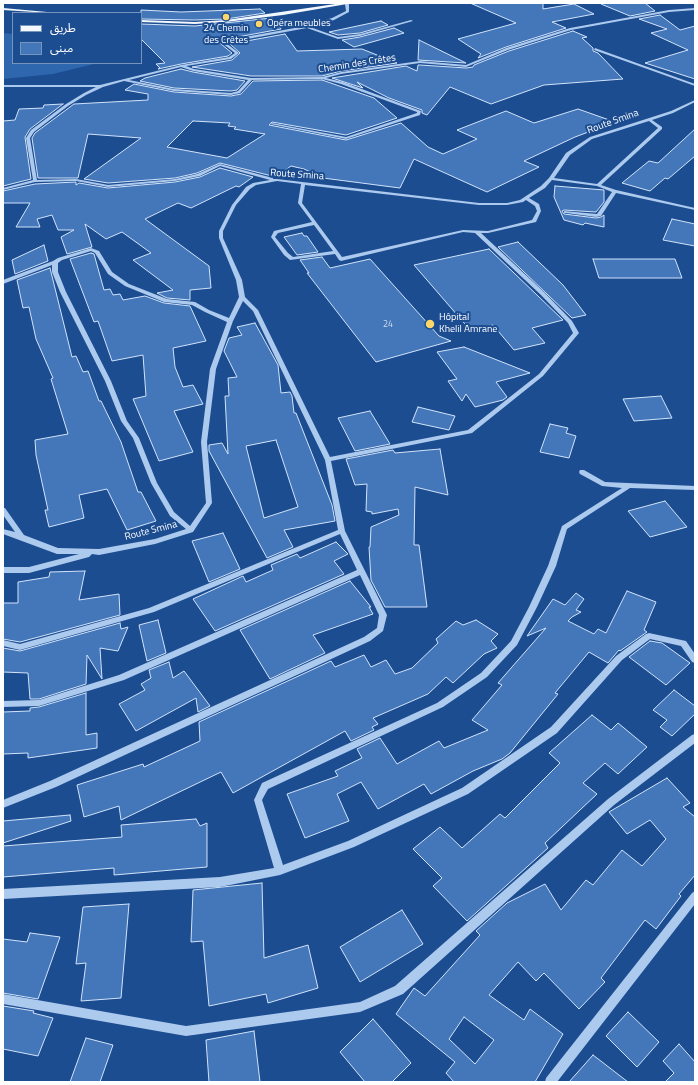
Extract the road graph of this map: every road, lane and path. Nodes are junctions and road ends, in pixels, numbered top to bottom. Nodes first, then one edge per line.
1 (349, 3) edge
2 (3, 9) edge
3 (695, 9) edge
4 (36, 12) edge
5 (142, 21) edge
6 (411, 21) dead end
7 (307, 27) junction
8 (595, 49) dead end
9 (181, 66) junction
10 (251, 78) junction
11 (322, 78) junction
12 (122, 80) junction
13 (3, 86) edge
14 (102, 86) junction
15 (695, 86) edge
16 (695, 101) edge
17 (649, 119) junction
18 (272, 124) dead end
19 (551, 179) junction
20 (277, 180) junction
21 (35, 181) junction
22 (303, 183) junction
23 (598, 185) junction
24 (3, 189) edge
25 (615, 191) junction
26 (527, 198) junction
27 (695, 209) edge
28 (566, 212) dead end
29 (315, 223) junction
30 (477, 232) junction
31 (336, 252) junction
32 (55, 262) junction
33 (3, 282) edge
34 (242, 297) junction
35 (230, 321) junction
36 (328, 460) junction
37 (582, 472) dead end
38 (629, 486) junction
39 (695, 488) edge
40 (3, 510) edge
41 (191, 530) junction
42 (3, 531) edge
43 (342, 531) junction
44 (22, 537) junction
45 (99, 552) junction
46 (3, 570) edge
47 (362, 571) junction
48 (3, 643) edge
49 (695, 660) edge
50 (3, 704) edge
51 (695, 738) edge
52 (3, 804) edge
53 (280, 871) junction
54 (3, 894) edge
55 (695, 896) edge
56 (3, 999) edge
57 (550, 1082) edge

1 - 5 main road
1 - 7 street
2 - 4 main road
3 - 11 street, Chemin des Crêtes
6 - 7 street
7 - 9 street
8 - 15 street
9 - 10 street, Chemin des Crêtes
9 - 12 street
10 - 11 street, Chemin des Crêtes
10 - 12 street
11 - 18 street
12 - 14 street
13 - 14 street
14 - 21 street
16 - 17 street, Route Smina
17 - 19 street, Route Smina
17 - 23 street
19 - 23 street
19 - 26 street, Route Smina
20 - 21 street
20 - 22 street, Route Smina
20 - 34 street, Route Smina
21 - 24 street
22 - 26 street, Route Smina
22 - 29 street
23 - 25 street
25 - 27 street
25 - 28 street
26 - 30 street
29 - 31 street
29 - 31 street
30 - 31 street
30 - 36 street
32 - 33 street
32 - 35 street
32 - 41 street
34 - 35 street, Route Smina
34 - 36 street
35 - 41 street, Route Smina
36 - 43 street
37 - 38 street
38 - 39 street
38 - 53 street
40 - 44 street
41 - 45 street, Route Smina
42 - 44 street, Route Smina
43 - 47 street
43 - 48 street
44 - 45 street, Route Smina
45 - 46 street
47 - 50 street
47 - 52 street
49 - 53 street
51 - 56 street
53 - 54 street
55 - 57 street

